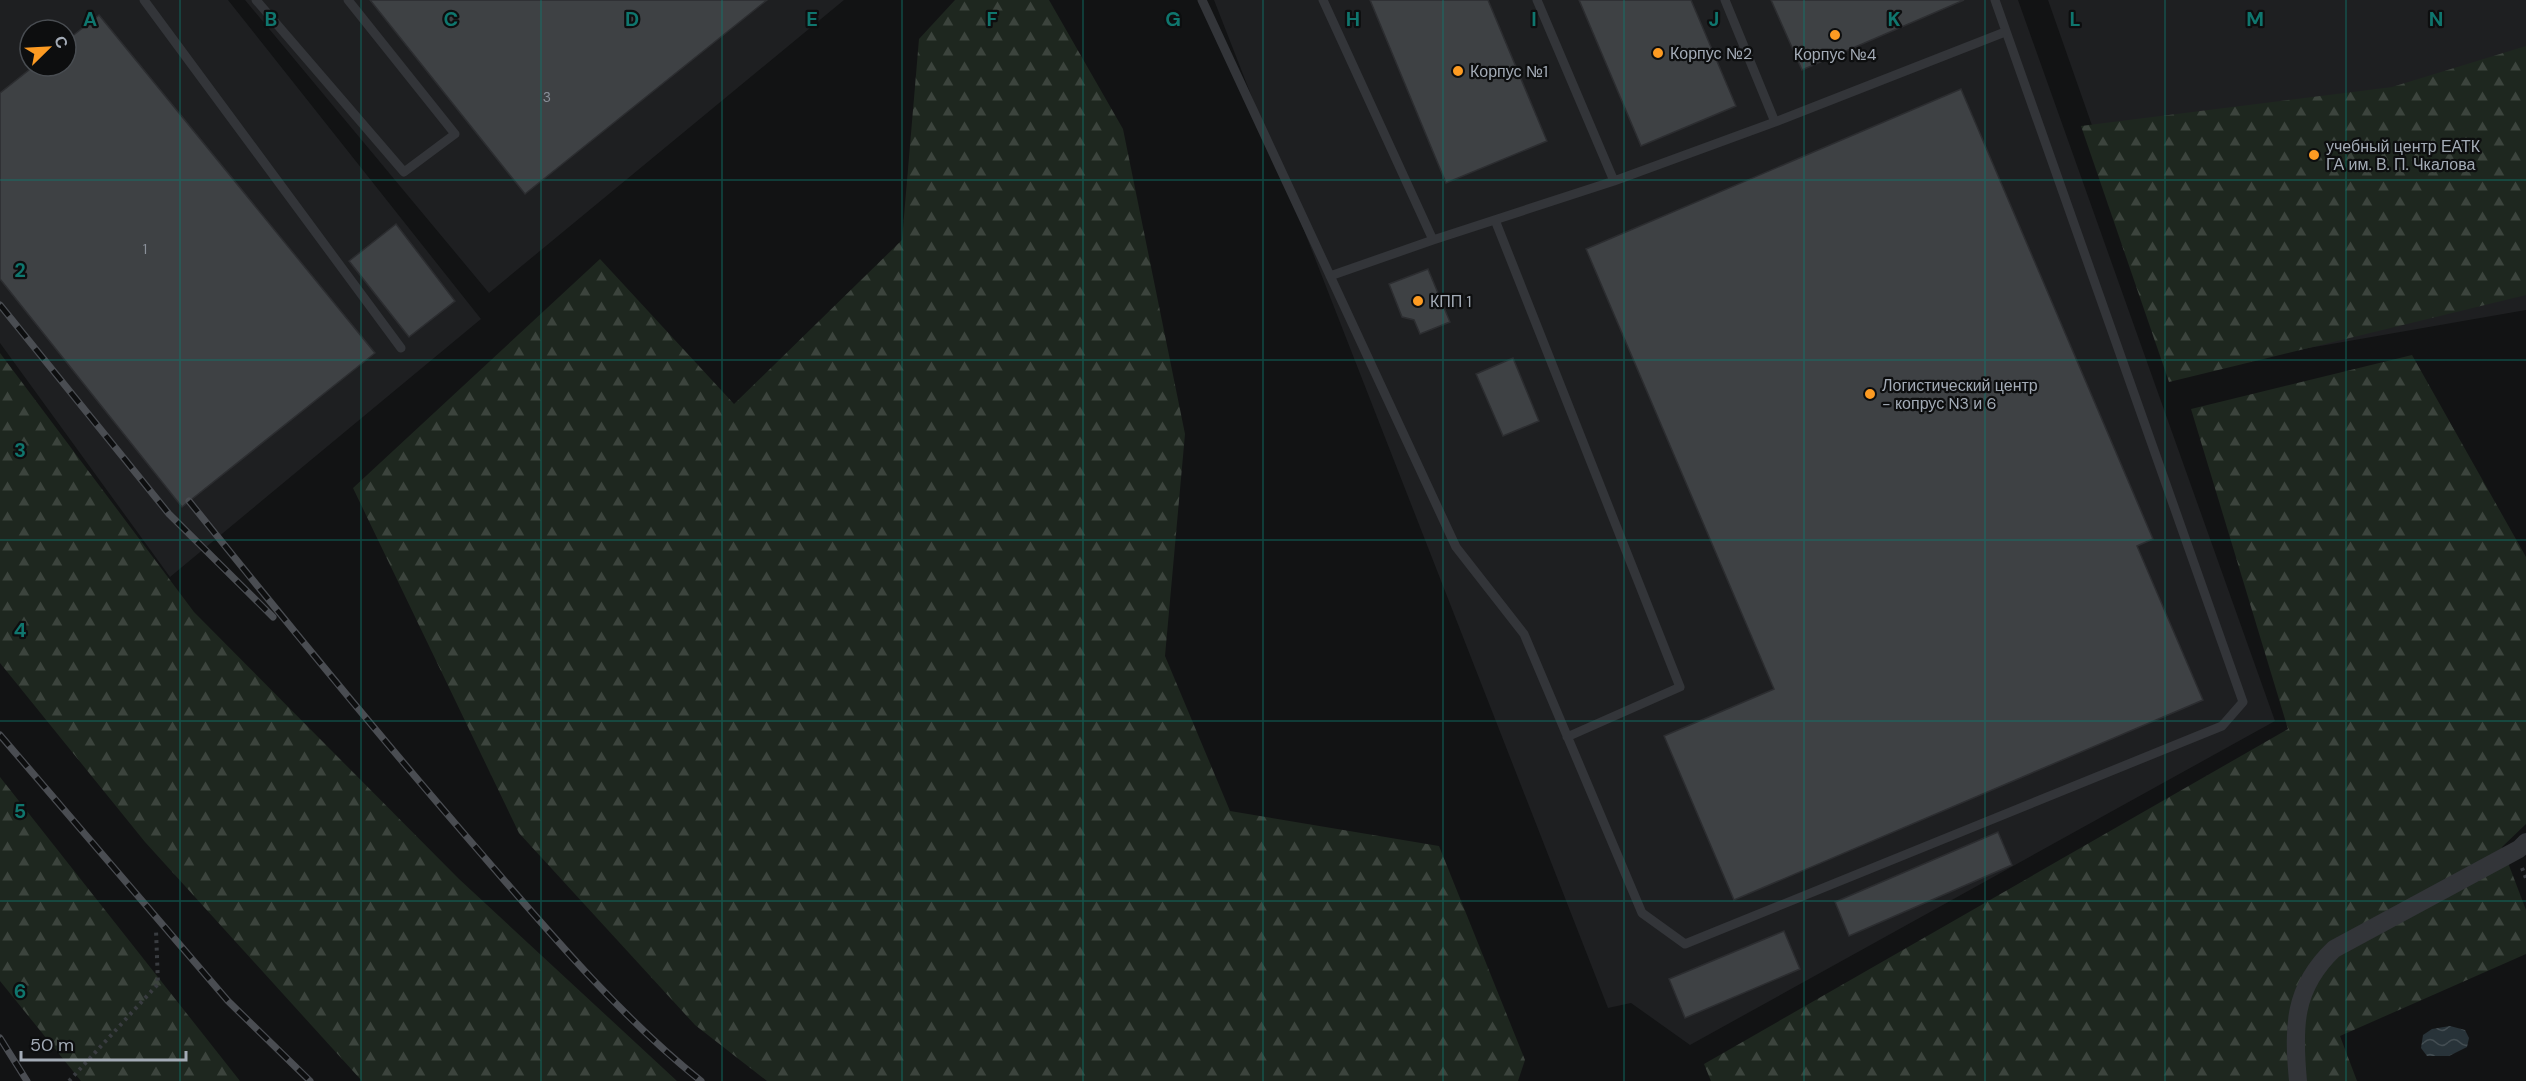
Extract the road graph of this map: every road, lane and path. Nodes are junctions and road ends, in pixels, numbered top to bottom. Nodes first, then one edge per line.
1 (144, 0) edge
2 (256, 0) edge
3 (348, 0) edge
4 (1202, 0) edge
5 (1323, 0) edge
6 (1537, 0) edge
7 (1725, 0) edge
8 (1995, 0) edge
9 (2005, 32) junction
10 (1775, 122) junction
11 (1614, 181) junction
12 (1495, 219) junction
13 (1433, 240) junction
14 (1330, 276) junction
15 (401, 348) dead end
16 (1567, 736) junction
17 (2526, 842) edge
18 (156, 930) dead end
19 (69, 1081) edge
20 (2298, 1081) edge

1 - 15 lane
2 - 3 lane
4 - 14 lane
5 - 13 lane
6 - 11 lane
7 - 10 lane
8 - 9 lane
9 - 10 lane
9 - 16 lane
10 - 11 lane
11 - 12 lane
12 - 13 lane
12 - 16 lane
13 - 14 lane
14 - 16 lane
17 - 20 street
18 - 19 path

